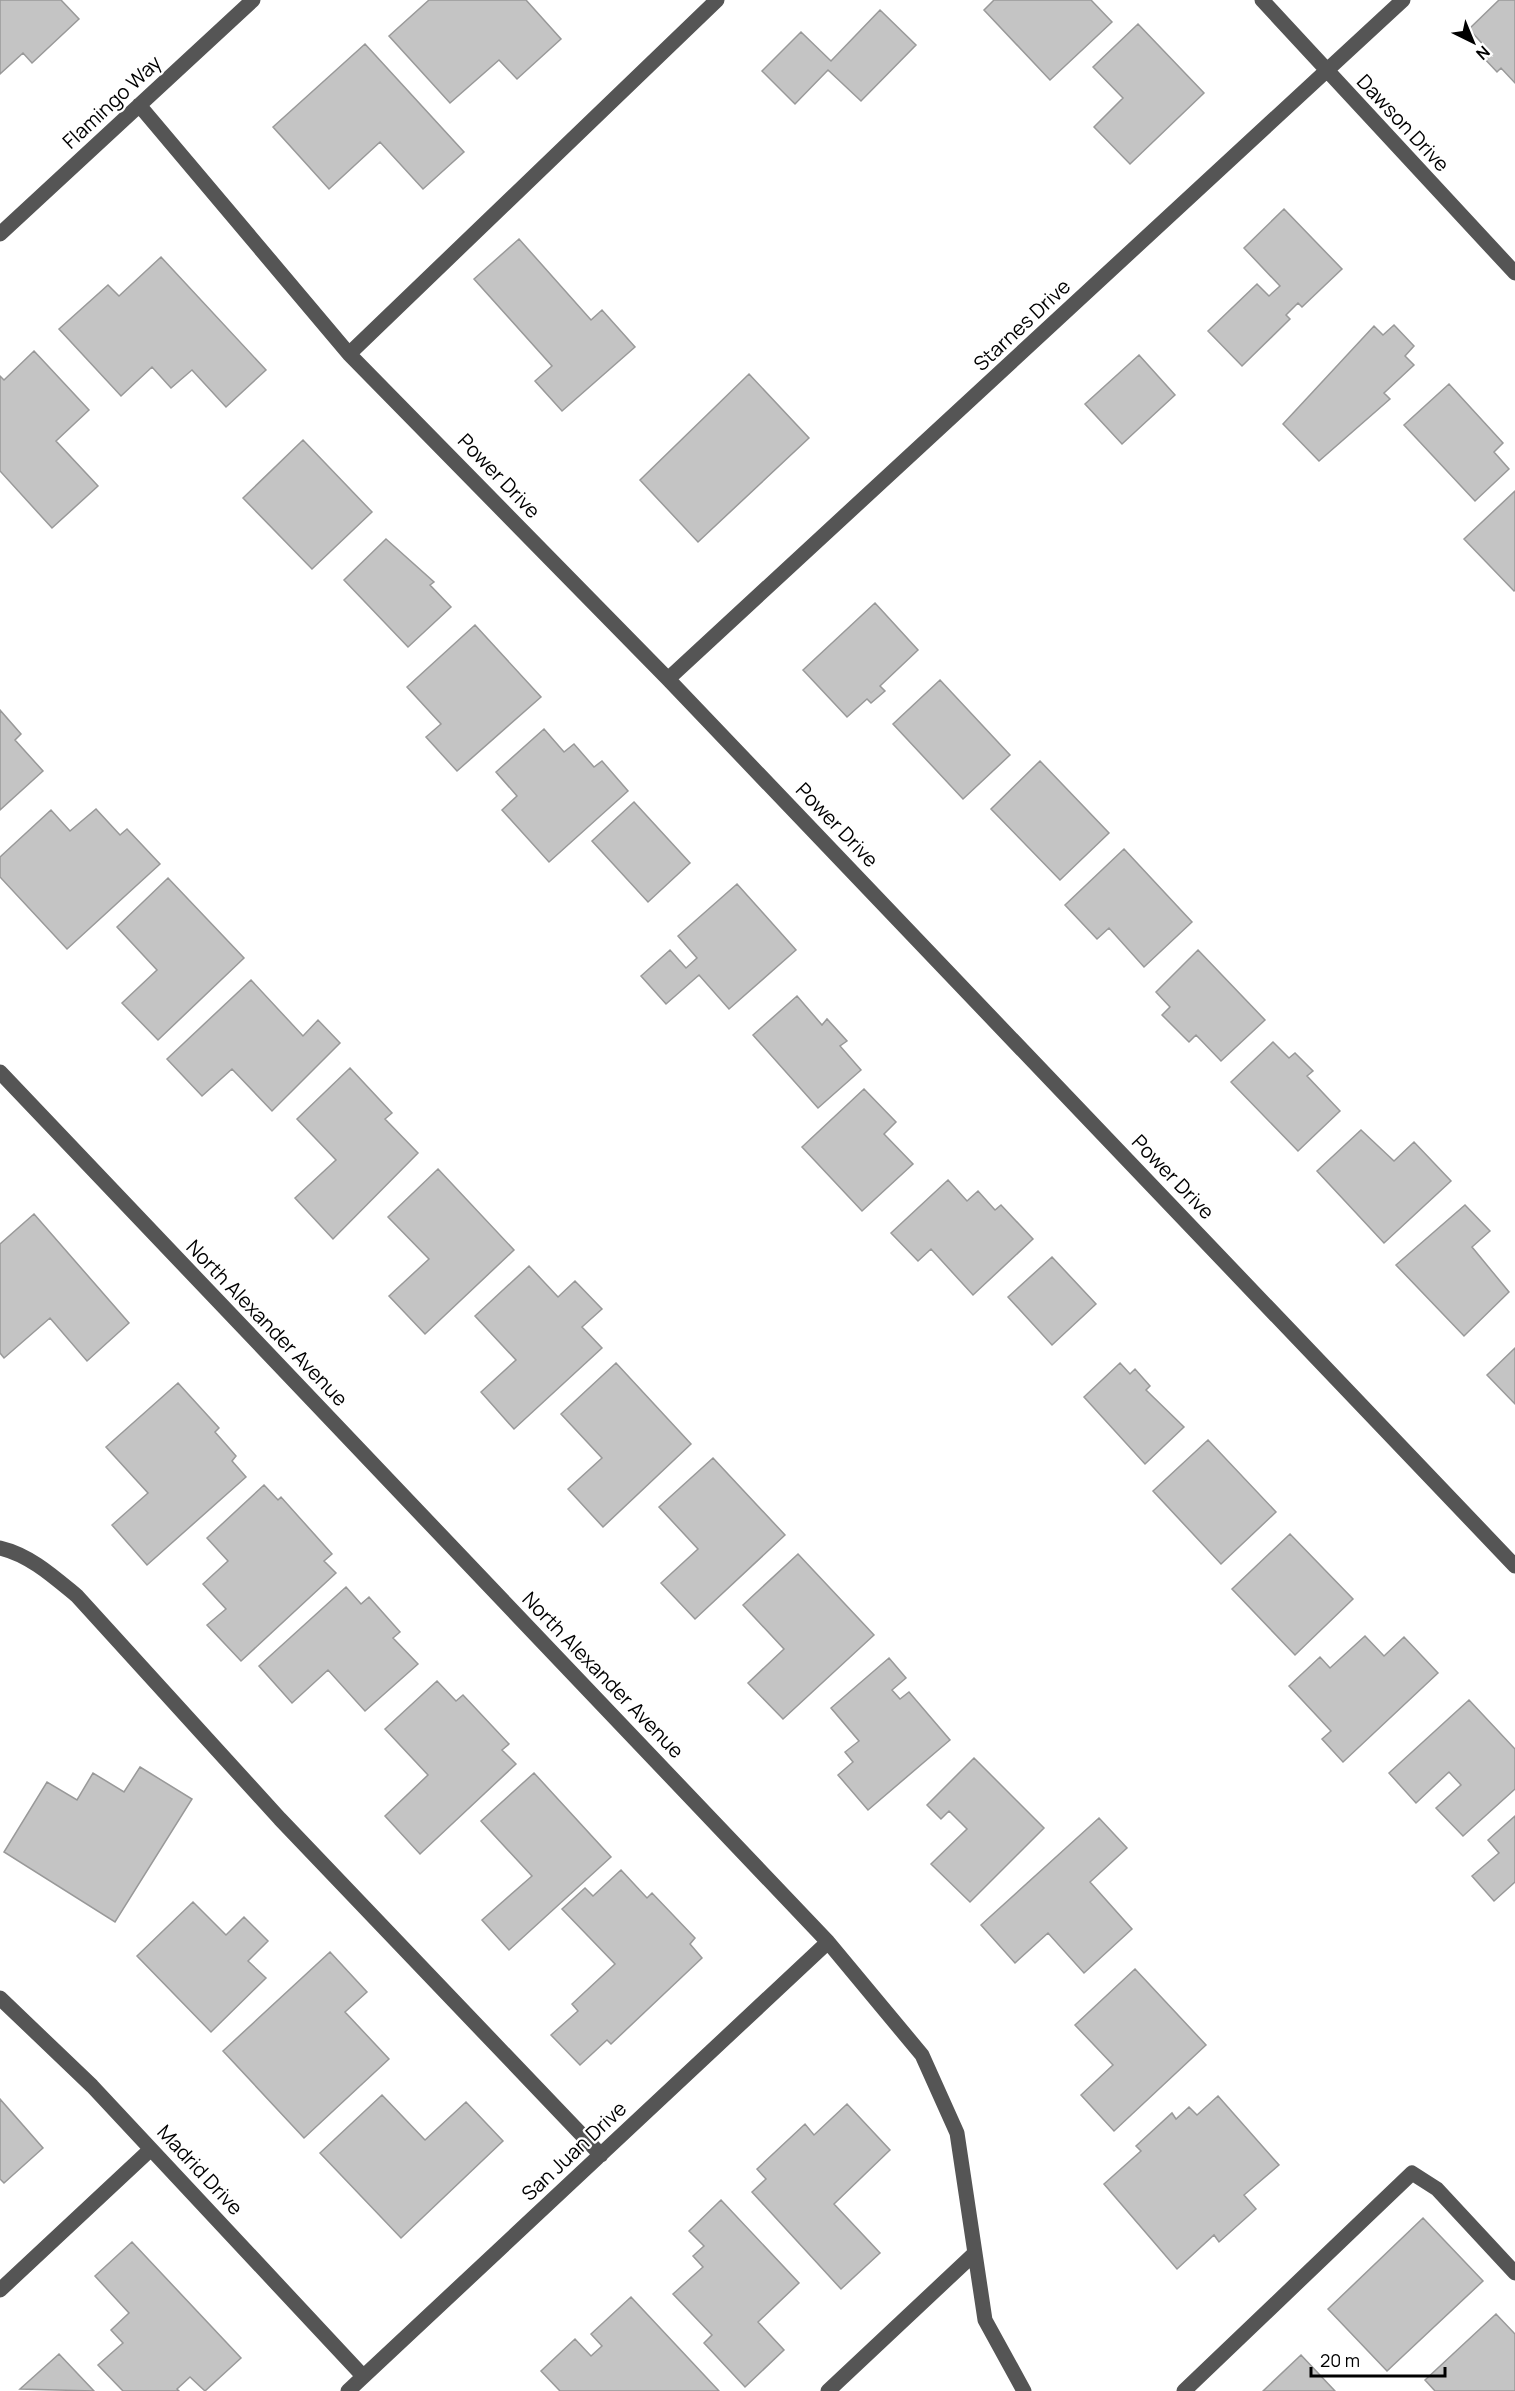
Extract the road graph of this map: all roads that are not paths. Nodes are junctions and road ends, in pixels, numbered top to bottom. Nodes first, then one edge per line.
1 (253, 0) edge
2 (717, 0) edge
3 (1262, 0) edge
4 (1403, 0) edge
5 (1327, 72) junction
6 (139, 105) junction
7 (0, 234) edge
8 (1515, 273) edge
9 (349, 354) junction
10 (668, 679) junction
11 (2, 1079) edge
12 (0, 1548) edge
13 (1515, 1566) edge
14 (828, 1942) junction
15 (0, 1998) edge
16 (151, 2149) junction
17 (600, 2155) junction
18 (975, 2253) junction
19 (1515, 2273) edge
20 (0, 2290) edge
21 (363, 2376) junction
22 (348, 2391) edge
23 (828, 2391) edge
24 (1024, 2391) edge
25 (1184, 2391) edge

1 - 6 street, Flamingo Way
2 - 9 street
3 - 5 street, Dawson Drive
4 - 5 street, Starnes Drive
5 - 8 street, Dawson Drive
5 - 10 street, Starnes Drive
6 - 7 street, Flamingo Way
6 - 9 street, Power Drive
9 - 10 street, Power Drive
10 - 13 street, Power Drive
11 - 14 street, North Alexander Avenue
12 - 17 street
14 - 17 street, San Juan Drive
14 - 18 street, North Alexander Avenue
15 - 16 street, Madrid Drive
16 - 20 street
16 - 21 street, Madrid Drive
17 - 21 street, San Juan Drive
18 - 23 street
18 - 24 street, North Alexander Avenue
19 - 25 street
21 - 22 street, San Juan Drive

